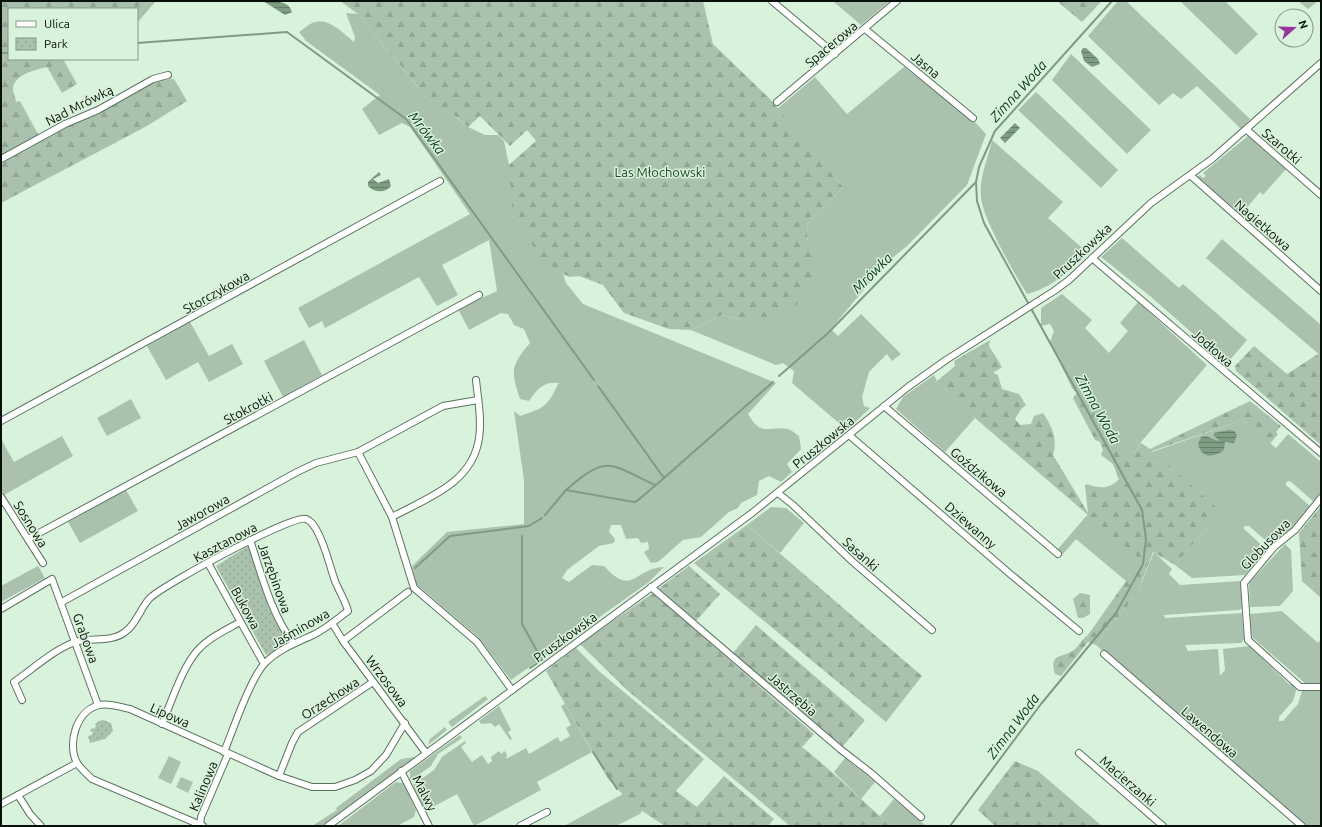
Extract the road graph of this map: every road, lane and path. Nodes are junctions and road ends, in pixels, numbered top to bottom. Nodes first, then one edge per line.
1 (772, 1) edge
2 (897, 1) edge
3 (866, 29) junction
4 (835, 54) junction
5 (1321, 64) edge
6 (168, 75) dead end
7 (777, 102) dead end
8 (973, 118) dead end
9 (1247, 130) junction
10 (1, 159) edge
11 (1190, 175) junction
12 (440, 181) dead end
13 (1321, 195) edge
14 (1092, 258) junction
15 (1321, 291) edge
16 (479, 295) dead end
17 (476, 380) dead end
18 (478, 400) junction
19 (884, 406) junction
20 (1, 421) edge
21 (849, 435) junction
22 (358, 452) junction
23 (1321, 453) edge
24 (778, 493) junction
25 (1, 497) edge
26 (1321, 498) edge
27 (392, 517) junction
28 (28, 539) junction
29 (250, 540) junction
30 (1058, 554) dead end
31 (43, 563) dead end
32 (208, 563) junction
33 (651, 587) junction
34 (408, 592) dead end
35 (62, 602) junction
36 (1, 609) edge
37 (348, 611) joint
38 (240, 622) junction
39 (332, 623) junction
40 (932, 630) dead end
41 (1079, 631) dead end
42 (343, 641) junction
43 (76, 642) junction
44 (293, 643) junction
45 (1104, 654) dead end
46 (264, 664) junction
47 (374, 682) junction
48 (1321, 687) edge
49 (512, 690) junction
50 (22, 700) dead end
51 (98, 705) junction
52 (405, 723) junction
53 (162, 724) junction
54 (226, 753) junction
55 (426, 753) junction
56 (1079, 753) dead end
57 (77, 763) junction
58 (401, 771) junction
59 (279, 776) junction
60 (18, 795) junction
61 (1, 804) edge
62 (547, 812) dead end
63 (921, 817) dead end
64 (41, 826) edge
65 (201, 826) edge
66 (328, 826) edge
67 (429, 826) edge
68 (520, 826) edge
69 (1163, 826) edge
70 (1302, 826) edge

1 - 4 street
2 - 3 street, Spacerowa
3 - 4 street, Spacerowa
3 - 8 street, Jasna
4 - 7 street, Spacerowa
5 - 9 street, Pruszkowska
6 - 10 street, Nad Mrówką
9 - 11 street, Pruszkowska
9 - 13 street, Szarotki
11 - 14 street, Pruszkowska
11 - 15 street, Nagietkowa
12 - 20 street, Storczykowa
14 - 19 street, Pruszkowska
14 - 23 street, Jodłowa
16 - 28 street, Stokrotki
17 - 18 street
18 - 22 street, Jaworowa
18 - 27 street
19 - 21 street, Pruszkowska
19 - 30 street, Goździkowa
21 - 24 street, Pruszkowska
21 - 41 street, Dziewanny
22 - 27 street
22 - 35 street, Jaworowa
24 - 33 street, Pruszkowska
24 - 40 street, Sasanki
25 - 28 street, Sosnowa
26 - 48 street, Globusowa
27 - 49 street
28 - 31 street, Sosnowa
29 - 32 street, Kasztanowa
29 - 37 street, Kasztanowa
29 - 44 street, Jarzębinowa
32 - 38 street, Bukowa
32 - 43 street, Kasztanowa
33 - 49 street, Pruszkowska
33 - 63 street, Jastrzębia
34 - 42 street
35 - 36 street, Grabowa
35 - 43 street, Grabowa
37 - 39 street, Jaśminowa
38 - 46 street, Bukowa
38 - 53 street
39 - 42 street, Wrzosowa
39 - 44 street, Jaśminowa
42 - 47 street, Wrzosowa
43 - 50 street
43 - 51 street, Grabowa
44 - 46 street, Jaśminowa
45 - 70 street, Lawendowa
46 - 54 street, Jaśminowa
47 - 52 street, Wrzosowa
47 - 59 street, Orzechowa
49 - 55 street, Pruszkowska
51 - 53 street, Lipowa
51 - 57 street
52 - 55 street, Wrzosowa
52 - 59 street, Lipowa
53 - 54 street, Lipowa
54 - 59 street, Lipowa
54 - 65 street, Kalinowa
55 - 58 street, Pruszkowska
56 - 69 street, Macierzanki
57 - 60 street
57 - 65 street
58 - 66 street, Pruszkowska
58 - 67 street, Malwy
60 - 61 street
60 - 64 street
62 - 68 street

